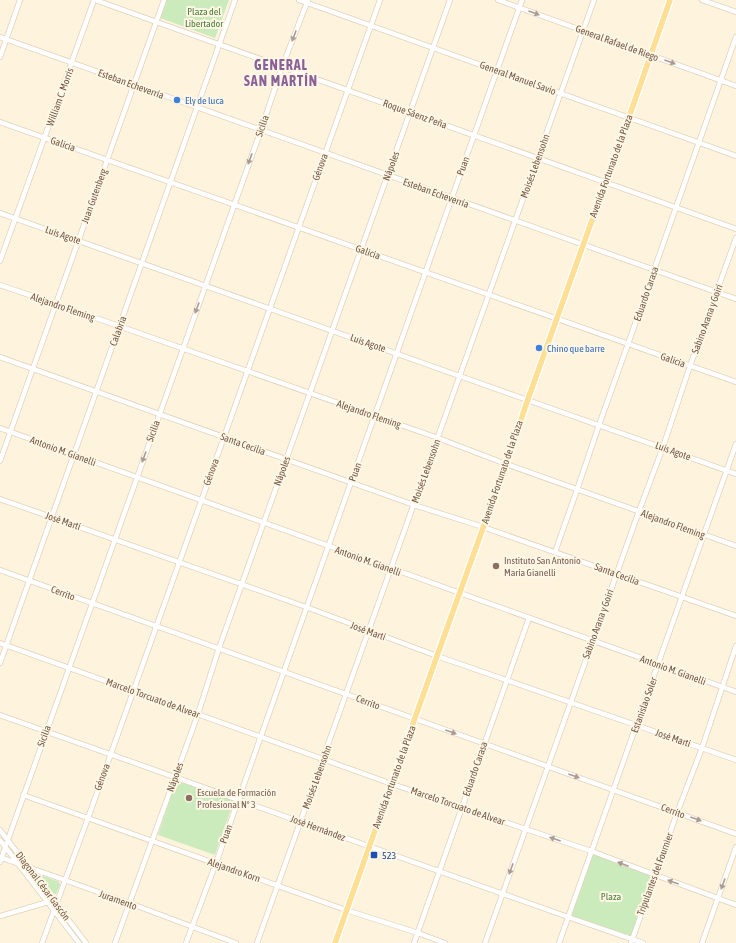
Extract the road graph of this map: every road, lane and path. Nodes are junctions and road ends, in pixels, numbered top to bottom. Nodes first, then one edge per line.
1 (20, 0) edge
2 (95, 0) edge
3 (164, 0) edge
4 (236, 0) edge
5 (299, 0) edge
6 (380, 0) edge
7 (450, 0) edge
8 (498, 0) edge
9 (522, 0) edge
10 (594, 0) edge
11 (670, 0) edge
12 (702, 0) edge
13 (307, 1) edge
14 (519, 8) junction
15 (736, 12) edge
16 (156, 22) junction
17 (371, 26) junction
18 (583, 31) junction
19 (0, 37) edge
20 (736, 37) edge
21 (6, 40) junction
22 (220, 44) junction
23 (433, 48) junction
24 (651, 55) junction
25 (0, 57) edge
26 (72, 63) junction
27 (282, 67) junction
28 (497, 71) junction
29 (721, 80) junction
30 (134, 85) junction
31 (736, 86) edge
32 (348, 90) junction
33 (561, 93) junction
34 (197, 108) junction
35 (410, 112) junction
36 (629, 118) junction
37 (0, 122) edge
38 (261, 130) junction
39 (474, 135) junction
40 (45, 138) junction
41 (699, 143) junction
42 (325, 153) junction
43 (736, 156) edge
44 (538, 158) junction
45 (107, 160) junction
46 (388, 175) junction
47 (170, 182) junction
48 (606, 182) junction
49 (452, 198) junction
50 (234, 205) junction
51 (676, 207) junction
52 (0, 213) edge
53 (15, 218) junction
54 (515, 221) junction
55 (298, 228) junction
56 (736, 228) edge
57 (736, 238) edge
58 (78, 240) junction
59 (583, 245) junction
60 (361, 250) junction
61 (0, 261) edge
62 (142, 263) junction
63 (654, 270) junction
64 (425, 272) junction
65 (0, 285) edge
66 (205, 285) junction
67 (717, 292) junction
68 (489, 295) junction
69 (736, 299) edge
70 (56, 304) junction
71 (270, 308) junction
72 (557, 319) junction
73 (119, 326) junction
74 (332, 330) junction
75 (628, 344) junction
76 (183, 349) junction
77 (397, 353) junction
78 (0, 357) edge
79 (690, 366) junction
80 (33, 369) junction
81 (247, 371) junction
82 (460, 375) junction
83 (736, 382) edge
84 (96, 391) junction
85 (310, 393) junction
86 (528, 399) junction
87 (160, 414) junction
88 (374, 416) junction
89 (599, 424) junction
90 (0, 428) edge
91 (10, 432) junction
92 (224, 437) junction
93 (438, 438) junction
94 (736, 444) edge
95 (663, 447) junction
96 (74, 455) junction
97 (286, 459) junction
98 (0, 461) edge
99 (506, 464) junction
100 (727, 470) junction
101 (736, 474) edge
102 (137, 478) junction
103 (351, 482) junction
104 (577, 490) junction
105 (0, 499) edge
106 (201, 501) junction
107 (414, 505) junction
108 (639, 511) junction
109 (52, 517) junction
110 (263, 523) junction
111 (483, 527) junction
112 (704, 535) junction
113 (115, 540) junction
114 (328, 546) junction
115 (736, 546) edge
116 (555, 552) junction
117 (179, 562) junction
118 (391, 569) junction
119 (0, 570) edge
120 (616, 574) junction
121 (29, 581) junction
122 (241, 584) junction
123 (459, 594) junction
124 (682, 597) junction
125 (92, 603) junction
126 (306, 608) junction
127 (736, 616) edge
128 (529, 618) junction
129 (156, 626) junction
130 (369, 631) junction
131 (592, 641) junction
132 (0, 643) edge
133 (6, 645) junction
134 (736, 646) edge
135 (219, 648) junction
136 (437, 656) junction
137 (0, 663) edge
138 (658, 665) junction
139 (69, 668) junction
140 (284, 672) junction
141 (507, 680) junction
142 (722, 688) junction
143 (133, 691) junction
144 (736, 692) edge
145 (346, 694) junction
146 (571, 702) junction
147 (198, 714) junction
148 (0, 715) edge
149 (415, 719) junction
150 (636, 725) junction
151 (46, 731) junction
152 (261, 736) junction
153 (484, 744) junction
154 (702, 748) junction
155 (110, 754) junction
156 (323, 759) junction
157 (736, 760) edge
158 (548, 766) junction
159 (175, 777) junction
160 (392, 784) junction
161 (613, 790) junction
162 (23, 795) junction
163 (238, 800) junction
164 (462, 807) junction
165 (677, 813) junction
166 (88, 818) junction
167 (301, 822) junction
168 (526, 829) junction
169 (0, 830) edge
170 (736, 834) edge
171 (0, 840) edge
172 (8, 840) junction
173 (152, 841) junction
174 (369, 846) junction
175 (5, 847) junction
176 (736, 847) edge
177 (591, 852) junction
178 (0, 859) edge
179 (216, 863) junction
180 (18, 864) junction
181 (29, 868) junction
182 (439, 871) junction
183 (655, 876) junction
184 (65, 881) junction
185 (278, 885) junction
186 (502, 894) junction
187 (718, 898) junction
188 (48, 902) junction
189 (56, 903) junction
190 (128, 903) junction
191 (736, 905) edge
192 (54, 910) junction
193 (346, 910) junction
194 (0, 916) edge
195 (568, 917) junction
196 (192, 926) junction
197 (418, 932) junction
198 (631, 941) edge
199 (42, 943) edge
200 (78, 943) edge
201 (86, 943) edge
202 (115, 943) edge
203 (186, 943) edge
204 (236, 943) edge
205 (257, 943) edge
206 (335, 943) edge
207 (414, 943) edge
208 (445, 943) edge
209 (485, 943) edge
210 (559, 943) edge
211 (643, 943) edge
212 (702, 943) edge

1 - 21 street
2 - 16 street, Roque Sáenz Peña
2 - 26 street, William C. Morris
3 - 16 street, Juan Gutenberg
4 - 22 street, Calabria
5 - 13 street, General Manuel Savio
6 - 17 street, Génova
7 - 23 street, Nápoles
8 - 14 street, General Rafael de Riego
9 - 14 street, Puan
10 - 18 street, Moisés Lebensohn
11 - 24 main road, Avenida Fortunato de la Plaza
12 - 15 street
13 - 17 street, General Manuel Savio
13 -> 27 street, Sicilia
14 -> 18 street, General Rafael de Riego
14 - 28 street, Puan
16 - 22 street, Roque Sáenz Peña
16 - 30 street, Juan Gutenberg
17 - 23 street, General Manuel Savio
17 - 32 street, Génova
18 - 24 street, General Rafael de Riego
18 - 33 street, Moisés Lebensohn
19 - 21 street, Esteban Echeverría
20 - 29 street, Eduardo Carasa
21 - 25 street
21 - 26 street, Esteban Echeverría
22 - 27 street, Roque Sáenz Peña
22 - 34 street, Calabria
23 - 28 street, General Manuel Savio
23 - 35 street, Nápoles
24 -> 29 street, General Rafael de Riego
24 - 36 main road, Avenida Fortunato de la Plaza
26 - 30 street, Esteban Echeverría
26 - 40 street, William C. Morris
27 - 32 street, Roque Sáenz Peña
27 - 38 street, Sicilia
28 - 33 street, General Manuel Savio
28 - 39 street, Puan
29 - 31 street, General Rafael de Riego
29 - 41 street, Eduardo Carasa
30 - 34 street, Esteban Echeverría
30 - 45 street, Juan Gutenberg
32 - 35 street, Roque Sáenz Peña
32 - 42 street, Génova
33 - 36 street, General Manuel Savio
33 - 44 street, Moisés Lebensohn
34 - 38 street, Esteban Echeverría
34 - 47 street, Calabria
35 - 39 street, Roque Sáenz Peña
35 - 46 street, Nápoles
36 - 41 street, General Manuel Savio
36 - 48 main road, Avenida Fortunato de la Plaza
37 - 40 street, Galicia
38 - 42 street, Esteban Echeverría
38 -> 50 street, Sicilia
39 - 44 street, Roque Sáenz Peña
39 - 49 street, Puan
40 - 45 street, Galicia
40 - 53 street, William C. Morris
41 - 43 street, General Manuel Savio
41 - 51 street, Eduardo Carasa
42 - 46 street, Esteban Echeverría
42 - 55 street, Génova
44 - 48 street, Roque Sáenz Peña
44 - 54 street, Moisés Lebensohn
45 - 47 street, Galicia
45 - 58 street, Juan Gutenberg
46 - 49 street, Esteban Echeverría
46 - 60 street, Nápoles
47 - 50 street, Galicia
47 - 62 street, Calabria
48 - 51 street, Roque Sáenz Peña
48 - 59 main road, Avenida Fortunato de la Plaza
49 - 54 street, Esteban Echeverría
49 - 64 street, Puan
50 - 55 street, Galicia
50 - 66 street, Sicilia
51 - 56 street, Roque Sáenz Peña
51 - 63 street, Eduardo Carasa
52 - 53 street, Luis Agote
53 - 58 street, Luis Agote
53 - 61 street, William C. Morris
54 - 59 street, Esteban Echeverría
54 - 68 street, Moisés Lebensohn
55 - 60 street, Galicia
55 - 71 street, Génova
57 - 67 street, Sabino Arana y Goiri
58 - 62 street, Luis Agote
58 - 70 street, Juan Gutenberg
59 - 63 street, Esteban Echeverría
59 - 72 main road, Avenida Fortunato de la Plaza
60 - 64 street, Galicia
60 - 74 street, Nápoles
62 - 66 street, Luis Agote
62 - 73 street, Calabria
63 - 67 street, Esteban Echeverría
63 - 75 street, Eduardo Carasa
64 - 68 street, Galicia
64 - 77 street, Puan
65 - 70 street, Alejandro Fleming
66 - 71 street, Luis Agote
66 -> 76 street, Sicilia
67 - 69 street, Esteban Echeverría
67 - 79 street, Sabino Arana y Goiri
68 - 72 street, Galicia
68 - 82 street, Moisés Lebensohn
70 - 73 street, Alejandro Fleming
70 - 80 street, Juan Gutenberg
71 - 74 street, Luis Agote
71 - 81 street, Génova
72 - 75 street, Galicia
72 - 86 main road, Avenida Fortunato de la Plaza
73 - 76 street, Alejandro Fleming
73 - 84 street, Calabria
74 - 77 street, Luis Agote
74 - 85 street, Nápoles
75 - 79 street, Galicia
75 - 89 street, Eduardo Carasa
76 - 81 street, Alejandro Fleming
76 - 87 street, Sicilia
77 - 82 street, Luis Agote
77 - 88 street, Puan
78 - 80 street, Santa Cecilia
79 - 83 street, Galicia
79 - 95 street, Sabino Arana y Goiri
80 - 84 street, Santa Cecilia
80 - 91 street, Juan Gutenberg
81 - 85 street, Alejandro Fleming
81 - 92 street, Génova
82 - 86 street, Luis Agote
82 - 93 street, Moisés Lebensohn
84 - 87 street, Santa Cecilia
84 - 96 street, Calabria
85 - 88 street, Alejandro Fleming
85 - 97 street, Nápoles
86 - 89 street, Luis Agote
86 - 99 main road, Avenida Fortunato de la Plaza
87 - 92 street, Santa Cecilia
87 -> 102 street, Sicilia
88 - 93 street, Alejandro Fleming
88 - 103 street, Puan
89 - 95 street, Luis Agote
89 - 104 street, Eduardo Carasa
90 - 91 street, Antonio M. Gianelli
91 - 96 street, Antonio M. Gianelli
91 - 98 street, Juan Gutenberg
92 - 97 street, Santa Cecilia
92 - 106 street, Génova
93 - 99 street, Alejandro Fleming
93 - 107 street, Moisés Lebensohn
94 - 100 street, Estanislao Soler
95 - 100 street, Luis Agote
95 - 108 street, Sabino Arana y Goiri
96 - 102 street, Antonio M. Gianelli
96 - 109 street, Calabria
97 - 103 street, Santa Cecilia
97 - 110 street, Nápoles
99 - 104 street, Alejandro Fleming
99 - 111 main road, Avenida Fortunato de la Plaza
100 - 101 street, Luis Agote
100 - 112 street, Estanislao Soler
102 - 106 street, Antonio M. Gianelli
102 - 113 street, Sicilia
103 - 107 street, Santa Cecilia
103 - 114 street, Puan
104 - 108 street, Alejandro Fleming
104 - 116 street, Eduardo Carasa
105 - 109 street, José Martí
106 - 110 street, Antonio M. Gianelli
106 - 117 street, Génova
107 - 111 street, Santa Cecilia
107 - 118 street, Moisés Lebensohn
108 - 112 street, Alejandro Fleming
108 - 120 street, Sabino Arana y Goiri
109 - 113 street, José Martí
109 - 121 street, Calabria
110 - 114 street, Antonio M. Gianelli
110 - 122 street, Nápoles
111 - 116 street, Santa Cecilia
111 - 123 main road, Avenida Fortunato de la Plaza
112 - 115 street, Alejandro Fleming
112 - 124 street, Estanislao Soler
113 - 117 street, José Martí
113 - 125 street, Sicilia
114 - 118 street, Antonio M. Gianelli
114 - 126 street, Puan
116 - 120 street, Santa Cecilia
117 - 122 street, José Martí
117 - 129 street, Génova
118 - 123 street, Antonio M. Gianelli
118 - 130 street, Moisés Lebensohn
119 - 121 street, Cerrito
120 - 124 street, Santa Cecilia
120 - 131 street, Sabino Arana y Goiri
121 - 125 street, Cerrito
121 - 133 street, Calabria
122 - 126 street, José Martí
122 - 135 street, Nápoles
123 - 128 street, Antonio M. Gianelli
123 - 136 main road, Avenida Fortunato de la Plaza
124 - 127 street, Santa Cecilia
124 - 138 street, Estanislao Soler
125 - 129 street, Cerrito
125 - 139 street, Sicilia
126 - 130 street, José Martí
126 - 140 street, Puan
128 - 131 street, Antonio M. Gianelli
128 - 141 street, Eduardo Carasa
129 - 135 street, Cerrito
129 - 143 street, Génova
130 - 136 street, José Martí
130 - 145 street, Moisés Lebensohn
131 - 138 street, Antonio M. Gianelli
131 - 146 street, Sabino Arana y Goiri
132 - 133 street, Marcelo Torcuato de Alvear
133 - 137 street, Calabria
133 - 139 street, Marcelo Torcuato de Alvear
134 - 142 street, Tripulantes del Fournier
135 - 140 street, Cerrito
135 - 147 street, Nápoles
136 - 141 street, José Martí
136 - 149 main road, Avenida Fortunato de la Plaza
138 - 142 street, Antonio M. Gianelli
138 - 150 street, Estanislao Soler
139 - 143 street, Marcelo Torcuato de Alvear
139 - 151 street, Sicilia
140 - 145 street, Cerrito
140 - 152 street, Puan
141 - 146 street, José Martí
141 - 153 street, Eduardo Carasa
142 - 144 street, Antonio M. Gianelli
142 - 154 street, Tripulantes del Fournier
143 - 147 street, Marcelo Torcuato de Alvear
143 - 155 street, Génova
145 - 149 street, Cerrito
145 - 156 street, Moisés Lebensohn
146 - 150 street, José Martí
146 - 158 street, Sabino Arana y Goiri
147 - 152 street, Marcelo Torcuato de Alvear
147 - 159 street, Nápoles
148 - 151 street, José Hernández
149 -> 153 street, Cerrito
149 - 160 main road, Avenida Fortunato de la Plaza
150 - 154 street, José Martí
150 - 161 street, Estanislao Soler
151 - 155 street, José Hernández
151 - 162 street, Sicilia
152 - 156 street, Marcelo Torcuato de Alvear
152 - 163 street, Puan
153 - 158 street, Cerrito
153 - 164 street, Eduardo Carasa
154 - 157 street, José Martí
154 - 165 street, Tripulantes del Fournier
155 - 159 street, José Hernández
155 - 166 street, Génova
156 - 160 street, Marcelo Torcuato de Alvear
156 - 167 street, Moisés Lebensohn
158 -> 161 street, Cerrito
158 - 168 street, Sabino Arana y Goiri
159 - 163 street, José Hernández
159 - 173 street, Nápoles
160 - 164 street, Marcelo Torcuato de Alvear
160 - 174 main road, Avenida Fortunato de la Plaza
161 - 165 street, Cerrito
161 - 177 street, Estanislao Soler
162 - 166 street, Alejandro Korn
162 - 172 street, Sicilia
163 - 167 street, José Hernández
163 - 179 street, Puan
164 - 168 street, Marcelo Torcuato de Alvear
164 - 182 street, Eduardo Carasa
165 -> 170 street, Cerrito
165 - 183 street, Tripulantes del Fournier
166 - 173 street, Alejandro Korn
166 - 184 street, Génova
167 - 174 street, José Hernández
167 - 185 street, Moisés Lebensohn
177 -> 168 street, Marcelo Torcuato de Alvear
168 -> 186 street, Sabino Arana y Goiri
169 - 172 street, Diagonal César Gascón
171 - 175 street, Diagonal César Gascón
172 - 175 street, Sicilia
172 - 181 street, Diagonal César Gascón
173 - 179 street, Alejandro Korn
173 - 190 street, Nápoles
174 - 182 street, José Hernández
174 - 193 main road, Avenida Fortunato de la Plaza
175 - 178 street, Sicilia
175 - 180 street, Diagonal César Gascón
176 -> 187 street
183 -> 177 street, Marcelo Torcuato de Alvear
177 - 195 street, Estanislao Soler
178 - 180 street, Juramento
179 - 185 street, Alejandro Korn
179 - 196 street, Puan
180 - 181 street, Juramento
180 - 188 street, Diagonal César Gascón
181 - 184 street, Juramento
181 - 189 street, Diagonal César Gascón
182 - 186 street, José Hernández
182 - 197 street, Eduardo Carasa
187 -> 183 street, Marcelo Torcuato de Alvear
183 - 198 street, Tripulantes del Fournier
184 - 189 street, Génova
184 - 190 street, Juramento
185 - 193 street, Alejandro Korn
185 - 205 street, Moisés Lebensohn
186 - 195 street, José Hernández
186 - 209 street, Sabino Arana y Goiri
187 - 191 street, Marcelo Torcuato de Alvear
187 - 212 street
188 - 192 street, Diagonal César Gascón
188 - 194 street
189 - 192 street, Génova
189 - 201 street, Diagonal César Gascón
190 - 196 street, Juramento
190 - 202 street, Nápoles
192 - 199 street, Génova
192 - 200 street, Diagonal César Gascón
193 - 197 street, Alejandro Korn
193 - 206 main road, Avenida Fortunato de la Plaza
195 - 198 street, José Hernández
195 - 210 street, Estanislao Soler
196 - 203 street, Puan
196 - 204 street, Juramento
197 - 207 street, Eduardo Carasa
197 - 208 street, Alejandro Korn
198 - 211 street

